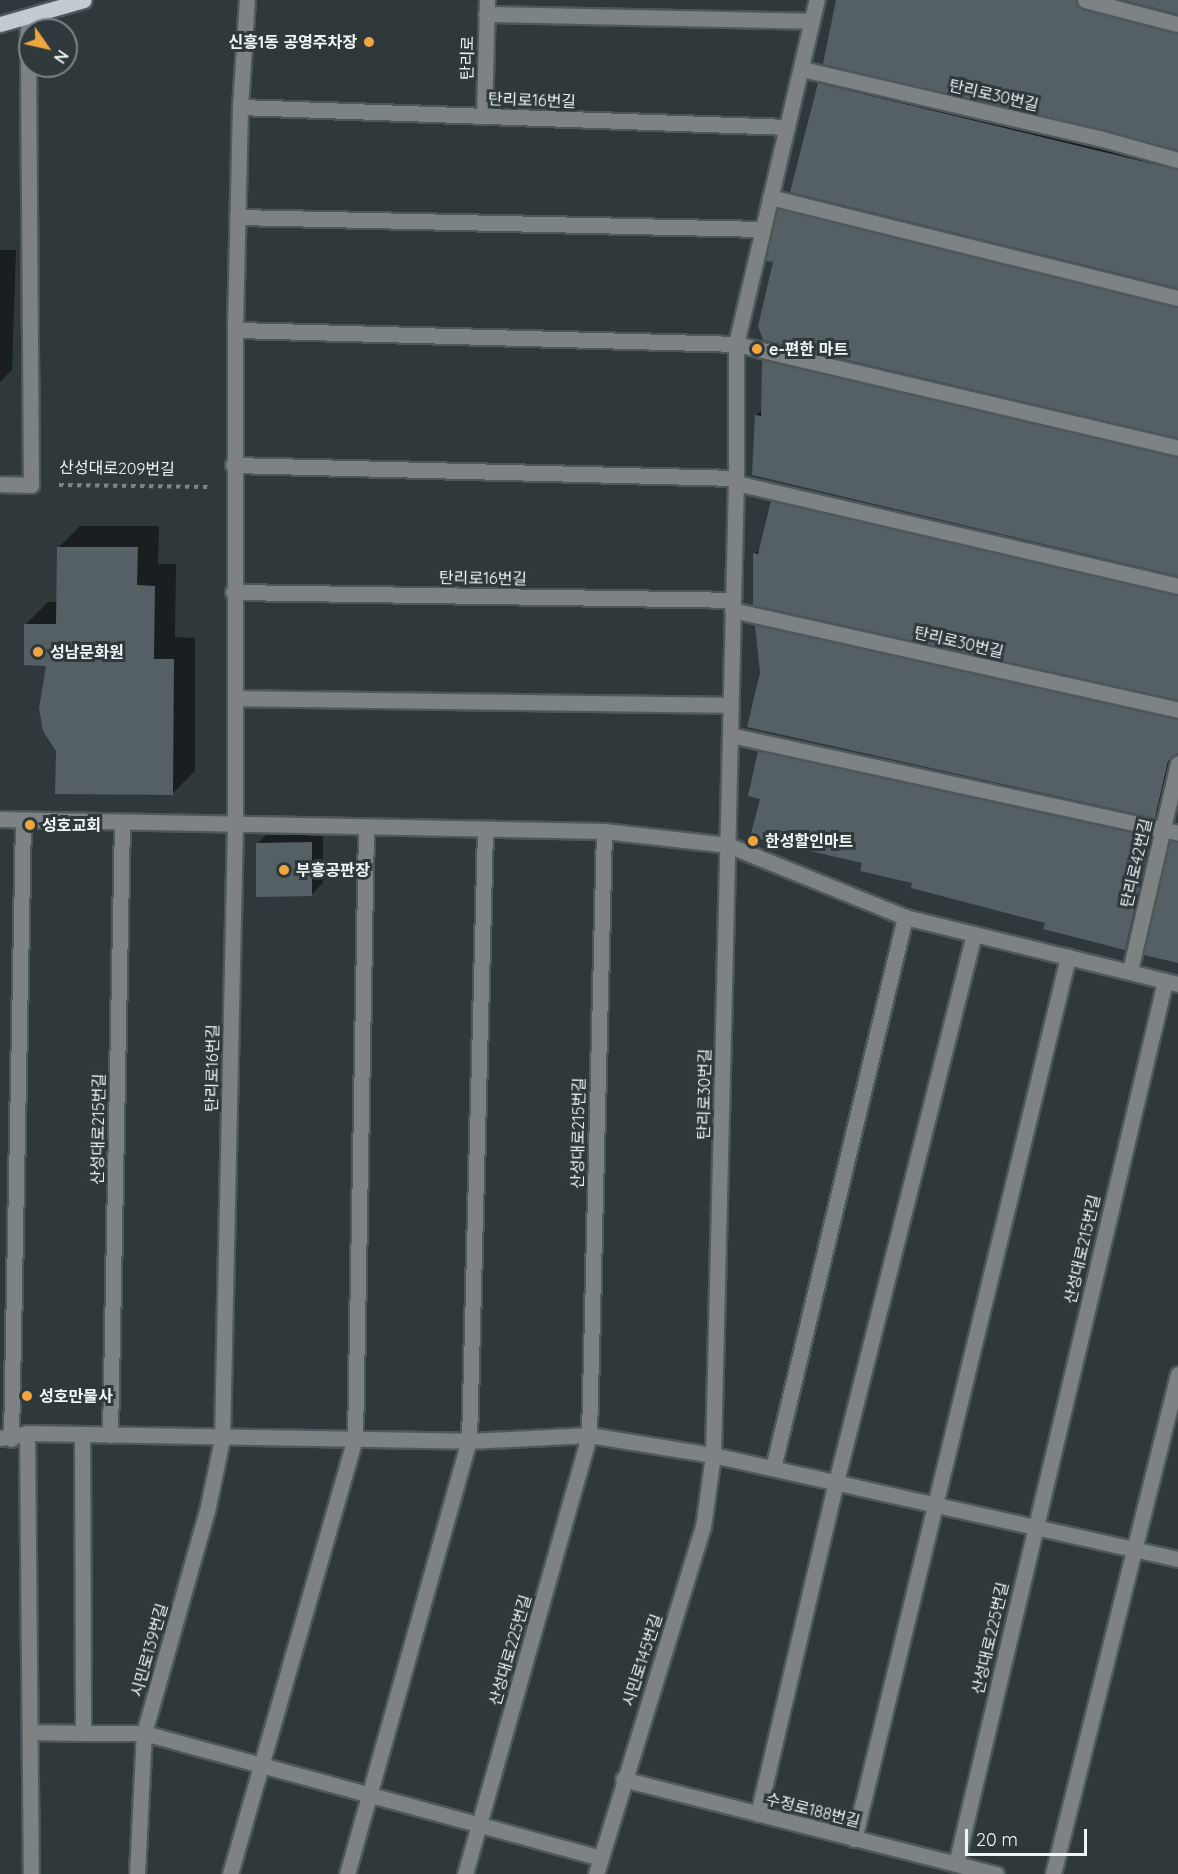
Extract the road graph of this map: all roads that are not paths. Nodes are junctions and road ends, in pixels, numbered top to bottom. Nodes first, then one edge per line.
1 (84, 0) edge
2 (248, 0) edge
3 (817, 0) edge
4 (1085, 0) edge
5 (486, 7) edge
6 (28, 17) junction
7 (812, 21) junction
8 (0, 24) edge
9 (1178, 24) edge
10 (802, 69) junction
11 (240, 107) junction
12 (484, 117) junction
13 (787, 127) junction
14 (1178, 160) edge
15 (770, 197) junction
16 (237, 217) junction
17 (762, 229) junction
18 (1178, 298) edge
19 (237, 330) junction
20 (736, 344) junction
21 (1178, 448) edge
22 (234, 465) junction
23 (736, 480) junction
24 (0, 484) edge
25 (1178, 586) edge
26 (233, 592) junction
27 (732, 605) junction
28 (235, 698) junction
29 (730, 705) junction
30 (1178, 710) edge
31 (730, 735) junction
32 (1178, 763) edge
33 (0, 819) edge
34 (23, 820) junction
35 (122, 822) junction
36 (235, 826) junction
37 (366, 828) junction
38 (485, 830) junction
39 (604, 831) junction
40 (1170, 831) edge
41 (728, 845) junction
42 (904, 917) junction
43 (974, 934) junction
44 (1068, 957) junction
45 (1130, 971) junction
46 (1172, 983) edge
47 (1178, 1374) edge
48 (27, 1433) junction
49 (82, 1435) junction
50 (110, 1435) junction
51 (589, 1436) junction
52 (356, 1438) junction
53 (6, 1439) edge
54 (222, 1439) junction
55 (469, 1441) junction
56 (713, 1455) junction
57 (773, 1468) junction
58 (836, 1482) junction
59 (935, 1504) junction
60 (1035, 1526) junction
61 (1135, 1549) junction
62 (1178, 1559) edge
63 (30, 1732) junction
64 (83, 1733) junction
65 (144, 1733) junction
66 (260, 1762) junction
67 (623, 1779) junction
68 (369, 1795) junction
69 (758, 1814) junction
70 (478, 1828) junction
71 (854, 1839) junction
72 (600, 1858) junction
73 (956, 1864) junction
74 (938, 1867) edge
75 (31, 1874) edge
76 (137, 1874) edge
77 (230, 1874) edge
78 (346, 1874) edge
79 (465, 1874) edge
80 (596, 1874) edge
81 (996, 1874) edge
82 (1053, 1874) edge

1 - 6 main road
2 - 11 street, 탄리로16번길
3 - 7 street, 탄리로30번길
4 - 9 street
5 - 7 street
5 - 12 street, 탄리로
6 - 8 main road
6 - 24 street
7 - 10 street, 탄리로30번길
10 - 13 street, 탄리로30번길
10 - 14 street, 탄리로30번길
11 - 12 street, 탄리로16번길
11 - 16 street, 탄리로16번길
12 - 13 street, 탄리로16번길
13 - 15 street, 탄리로30번길
15 - 17 street, 탄리로30번길
15 - 18 street
16 - 17 street
16 - 19 street, 탄리로16번길
17 - 20 street, 탄리로30번길
19 - 20 street
19 - 22 street, 탄리로16번길
20 - 21 street
20 - 23 street, 탄리로30번길
22 - 23 street
22 - 26 street, 탄리로16번길
23 - 25 street
23 - 27 street, 탄리로30번길
26 - 27 street, 탄리로16번길
26 - 28 street, 탄리로16번길
27 - 29 street, 탄리로30번길
27 - 30 street, 탄리로30번길
28 - 29 street
28 - 36 street, 탄리로16번길
29 - 31 street, 탄리로30번길
31 - 40 street
31 - 41 street, 탄리로30번길
32 - 40 street, 탄리로42번길
33 - 34 street, 산성대로215번길
34 - 35 street, 산성대로215번길
34 - 53 street
35 - 36 street, 산성대로215번길
35 - 50 street, 산성대로215번길
36 - 37 street, 산성대로215번길
36 - 54 street, 탄리로16번길
37 - 38 street, 산성대로215번길
37 - 52 street
38 - 39 street, 산성대로215번길
38 - 55 street
39 - 41 street, 산성대로215번길
39 - 51 street, 산성대로215번길
40 - 45 street, 탄리로42번길
41 - 42 street, 산성대로215번길
41 - 56 street, 탄리로30번길
42 - 43 street, 산성대로215번길
42 - 57 street
43 - 44 street, 산성대로215번길
43 - 58 street
44 - 45 street, 산성대로215번길
44 - 59 street
45 - 46 street, 산성대로215번길
46 - 60 street, 산성대로215번길
47 - 61 street
48 - 49 street
48 - 53 street
48 - 63 street
49 - 50 street
49 - 64 street
50 - 54 street
51 - 55 street
51 - 56 street
51 - 70 street, 산성대로225번길
52 - 54 street
52 - 55 street
52 - 66 street
54 - 65 street, 시민로139번길
55 - 68 street
56 - 57 street
56 - 67 street, 시민로145번길
57 - 58 street
58 - 59 street
58 - 69 street
59 - 60 street
59 - 71 street
60 - 61 street
60 - 73 street, 산성대로225번길
61 - 62 street
61 - 82 street
63 - 64 street
63 - 75 street
64 - 65 street
65 - 66 street
65 - 76 street, 시민로139번길
66 - 68 street
66 - 77 street
67 - 69 street, 수정로188번길
67 - 72 street, 시민로145번길
68 - 70 street
68 - 78 street
69 - 71 street, 수정로188번길
70 - 72 street
70 - 79 street, 산성대로225번길
71 - 74 street, 수정로188번길
72 - 80 street, 시민로145번길
73 - 74 street, 수정로188번길
73 - 81 street, 수정로188번길

